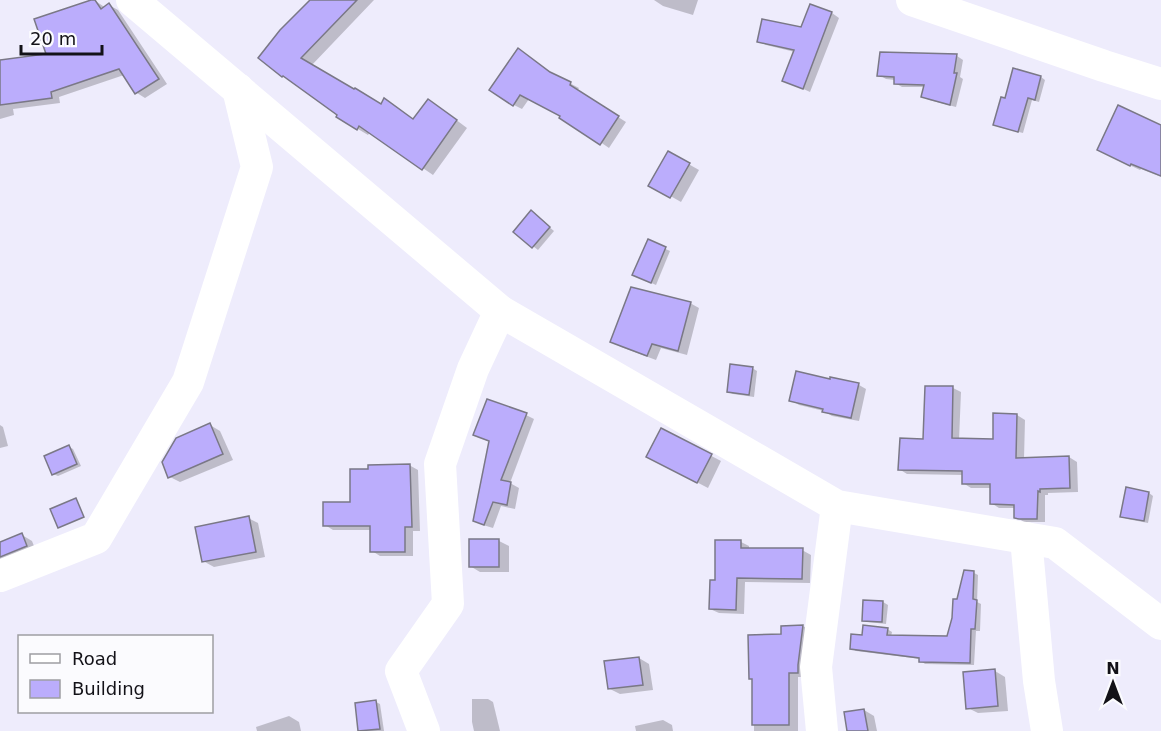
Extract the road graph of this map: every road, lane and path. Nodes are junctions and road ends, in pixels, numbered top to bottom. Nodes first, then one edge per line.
1 (132, 0) edge
2 (912, 0) edge
3 (1161, 84) edge
4 (238, 89) junction
5 (500, 311) junction
6 (837, 506) junction
7 (1026, 538) junction
8 (0, 576) edge
9 (1161, 624) edge
10 (424, 731) edge
11 (822, 731) edge
12 (1047, 731) edge

1 - 4 street
2 - 3 street
4 - 5 street
4 - 8 street
5 - 6 street
5 - 10 street
6 - 7 street
6 - 11 street
7 - 9 street
7 - 12 street

